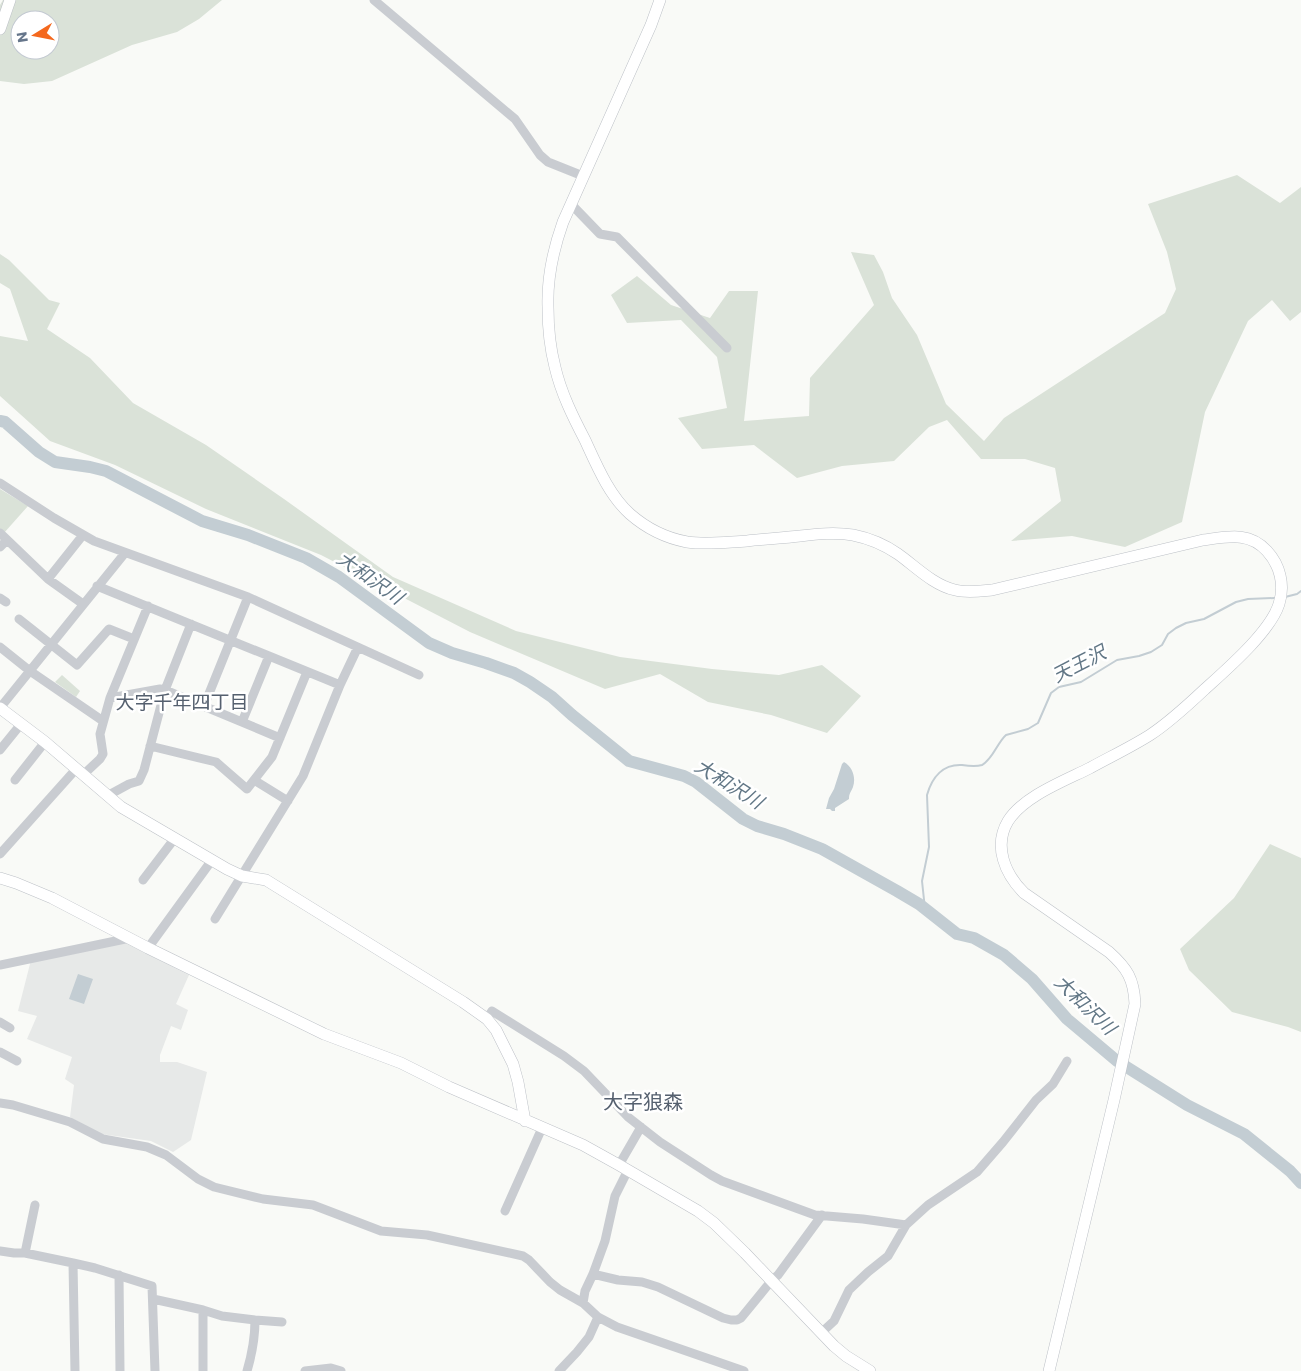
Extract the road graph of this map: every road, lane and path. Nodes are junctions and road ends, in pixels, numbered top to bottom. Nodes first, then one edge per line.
1 (10, 0) edge
2 (374, 0) edge
3 (660, 0) edge
4 (0, 29) edge
5 (583, 176) junction
6 (571, 204) junction
7 (727, 348) dead end
8 (0, 484) edge
9 (3, 536) edge
10 (83, 536) junction
11 (0, 547) edge
12 (125, 553) junction
13 (48, 579) junction
14 (98, 586) junction
15 (248, 597) junction
16 (83, 604) junction
17 (148, 606) junction
18 (19, 619) dead end
19 (191, 624) junction
20 (134, 639) junction
21 (230, 640) junction
22 (51, 644) junction
23 (0, 647) edge
24 (358, 647) junction
25 (269, 656) junction
26 (30, 671) junction
27 (308, 672) junction
28 (418, 676) dead end
29 (340, 685) junction
30 (165, 690) junction
31 (110, 698) junction
32 (204, 706) junction
33 (0, 708) edge
34 (103, 721) junction
35 (242, 722) junction
36 (21, 724) junction
37 (280, 738) junction
38 (45, 742) junction
39 (150, 746) junction
40 (0, 750) edge
41 (80, 771) junction
42 (15, 780) dead end
43 (254, 780) junction
44 (108, 796) junction
45 (288, 801) junction
46 (175, 838) junction
47 (0, 854) edge
48 (212, 860) junction
49 (242, 876) junction
50 (0, 878) edge
51 (144, 880) dead end
52 (215, 919) dead end
53 (130, 938) junction
54 (148, 948) junction
55 (0, 965) edge
56 (487, 1019) junction
57 (0, 1022) edge
58 (10, 1028) dead end
59 (0, 1052) edge
60 (17, 1061) dead end
61 (1067, 1061) dead end
62 (0, 1102) edge
63 (525, 1120) junction
64 (641, 1127) junction
65 (542, 1128) junction
66 (624, 1168) junction
67 (35, 1205) dead end
68 (505, 1211) dead end
69 (822, 1215) junction
70 (906, 1225) junction
71 (0, 1251) edge
72 (25, 1253) junction
73 (74, 1263) junction
74 (593, 1274) junction
75 (119, 1275) junction
76 (772, 1280) junction
77 (153, 1299) junction
78 (583, 1304) junction
79 (203, 1310) junction
80 (598, 1316) junction
81 (255, 1320) junction
82 (282, 1322) dead end
83 (821, 1333) junction
84 (75, 1371) edge
85 (120, 1371) edge
86 (155, 1371) edge
87 (203, 1371) edge
88 (247, 1371) edge
89 (305, 1371) edge
90 (341, 1371) edge
91 (559, 1371) edge
92 (744, 1371) edge
93 (870, 1371) edge
94 (1049, 1371) edge

1 - 4 street
2 - 5 street
3 - 5 street
5 - 6 street
6 - 7 street
6 - 94 street
8 - 10 street
9 - 11 street
9 - 13 street
10 - 12 street
10 - 13 street
12 - 14 street
12 - 15 street
13 - 16 street
14 - 16 street
14 - 17 street
15 - 21 street
15 - 24 street
16 - 22 street
17 - 19 street
17 - 20 street
18 - 22 street
19 - 21 street
19 - 30 street
20 - 22 street
20 - 31 street
21 - 25 street
21 - 32 street
22 - 26 street
23 - 26 street
24 - 28 street
24 - 29 street
25 - 27 street
25 - 35 street
26 - 33 street
26 - 34 street
27 - 29 street
27 - 37 street
29 - 45 street
30 - 31 street
30 - 32 street
30 - 39 street
31 - 34 street
32 - 35 street
33 - 36 street
34 - 41 street
35 - 37 street
36 - 38 street
36 - 40 street
37 - 43 street
38 - 41 street
38 - 42 street
39 - 43 street
39 - 44 street
41 - 44 street
41 - 47 street
43 - 45 street
44 - 46 street
45 - 49 street
46 - 48 street
46 - 51 street
48 - 49 street
48 - 54 street
49 - 52 street
49 - 56 street
50 - 53 street
53 - 54 street
53 - 55 street
54 - 63 street
56 - 63 street
56 - 64 street
57 - 58 street
59 - 60 street
61 - 70 street
62 - 78 street
63 - 65 street
64 - 66 street
64 - 69 street
65 - 66 street
65 - 68 street
66 - 74 street
66 - 76 street
67 - 72 street
69 - 70 street
69 - 76 street
70 - 83 street
71 - 72 street
72 - 73 street
73 - 75 street
73 - 84 street
74 - 76 street
74 - 78 street
75 - 77 street
75 - 85 street
76 - 83 street
77 - 79 street
77 - 86 street
78 - 80 street
79 - 81 street
79 - 87 street
80 - 91 street
80 - 92 street
81 - 82 street
81 - 88 street
83 - 93 street
89 - 90 street

